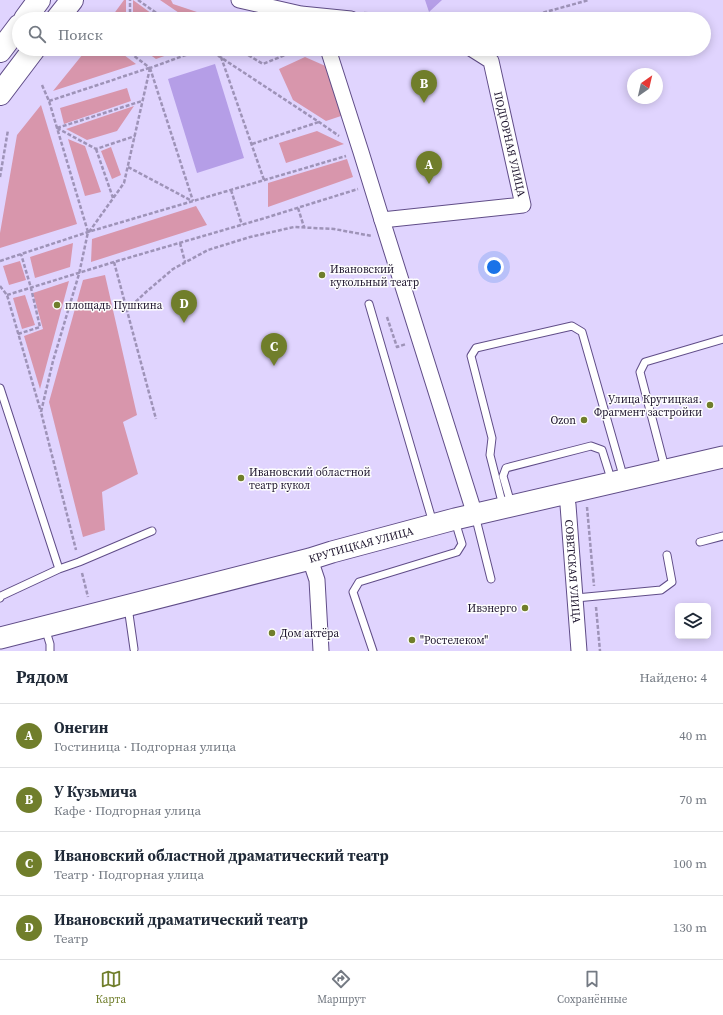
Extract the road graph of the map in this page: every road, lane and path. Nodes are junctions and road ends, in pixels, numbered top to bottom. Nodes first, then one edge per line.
1 (39, 0) edge
2 (72, 0) edge
3 (130, 0) edge
4 (138, 0) edge
5 (239, 0) edge
6 (589, 0) edge
7 (30, 12) edge
8 (63, 12) edge
9 (130, 12) edge
10 (155, 12) edge
11 (292, 12) edge
12 (545, 12) edge
13 (12, 35) edge
14 (0, 51) edge
15 (29, 56) edge
16 (135, 56) edge
17 (183, 56) edge
18 (250, 56) edge
19 (283, 56) edge
20 (330, 56) edge
21 (483, 56) edge
22 (221, 57) joint
23 (150, 68) junction
24 (42, 85) dead end
25 (0, 94) edge
26 (49, 101) junction
27 (142, 101) junction
28 (319, 122) junction
29 (57, 128) junction
30 (8, 130) dead end
31 (135, 136) junction
32 (252, 144) junction
33 (96, 149) junction
34 (361, 152) junction
35 (128, 167) junction
36 (0, 177) edge
37 (264, 180) junction
38 (364, 187) dead end
39 (231, 190) junction
40 (113, 198) junction
41 (193, 201) junction
42 (298, 208) junction
43 (382, 220) junction
44 (242, 225) junction
45 (304, 227) junction
46 (88, 232) junction
47 (378, 237) dead end
48 (180, 243) junction
49 (21, 254) junction
50 (0, 261) edge
51 (114, 262) junction
52 (185, 262) junction
53 (79, 274) junction
54 (0, 286) edge
55 (31, 288) junction
56 (7, 295) junction
57 (369, 304) dead end
58 (127, 310) junction
59 (386, 314) dead end
60 (18, 334) junction
61 (723, 339) edge
62 (408, 344) dead end
63 (0, 388) edge
64 (41, 412) junction
65 (156, 419) dead end
66 (723, 457) edge
67 (665, 470) junction
68 (618, 481) junction
69 (565, 493) junction
70 (587, 500) dead end
71 (508, 507) junction
72 (465, 517) junction
73 (433, 525) junction
74 (152, 531) dead end
75 (723, 536) edge
76 (700, 542) dead end
77 (667, 554) dead end
78 (310, 559) junction
79 (79, 562) junction
80 (59, 569) junction
81 (491, 579) dead end
82 (595, 596) junction
83 (0, 598) edge
84 (576, 598) junction
85 (89, 600) dead end
86 (128, 605) junction
87 (45, 626) junction
88 (2, 635) edge
89 (134, 649) dead end
90 (50, 651) edge
91 (321, 651) edge
92 (373, 651) edge
93 (579, 651) edge
94 (600, 651) edge

1 - 7 highway
2 - 8 highway
3 - 9 path
4 - 10 path
5 - 11 street
6 - 12 path
13 - 14 highway
15 - 25 highway
16 - 23 path
17 - 23 path
18 - 19 path
20 - 34 street
21 - 43 street, ПОДГОРНАЯ УЛИЦА
22 - 28 path
22 - 32 path
23 - 26 path
23 - 27 path
23 - 41 path
24 - 26 path
26 - 29 path
27 - 29 path
27 - 31 path
28 - 32 path
28 - 34 path
29 - 33 path
29 - 46 path
30 - 36 path
31 - 33 path
31 - 35 path
32 - 37 path
33 - 40 path
34 - 37 path
34 - 43 street
35 - 40 path
35 - 41 path
37 - 39 path
38 - 42 path
39 - 41 path
39 - 44 path
40 - 46 path
41 - 46 path
42 - 44 path
42 - 45 path
43 - 72 street
44 - 48 path
45 - 47 path
45 - 52 path
46 - 49 path
46 - 53 path
48 - 51 path
48 - 52 path
49 - 50 path
49 - 55 path
51 - 53 path
51 - 58 path
52 - 58 path
53 - 55 path
53 - 64 path
54 - 56 path
55 - 56 path
55 - 60 path
56 - 60 path
57 - 73 lane
58 - 65 path
59 - 62 path
60 - 64 path
61 - 67 lane
63 - 80 lane
64 - 79 path
66 - 67 street, КРУТИЦКАЯ УЛИЦА
67 - 68 street, КРУТИЦКАЯ УЛИЦА
68 - 69 street, КРУТИЦКАЯ УЛИЦА
68 - 71 lane
68 - 71 lane
69 - 71 street, КРУТИЦКАЯ УЛИЦА
69 - 84 street, СОВЕТСКАЯ УЛИЦА
70 - 82 path
71 - 72 street, КРУТИЦКАЯ УЛИЦА
72 - 73 street, КРУТИЦКАЯ УЛИЦА
72 - 81 lane
72 - 92 lane
73 - 78 street, КРУТИЦКАЯ УЛИЦА
74 - 79 lane
75 - 76 lane
77 - 82 lane
78 - 86 street, КРУТИЦКАЯ УЛИЦА
78 - 91 street
79 - 80 lane
79 - 85 path
80 - 83 lane
82 - 84 lane
82 - 94 path
84 - 93 street, СОВЕТСКАЯ УЛИЦА
86 - 87 street, КРУТИЦКАЯ УЛИЦА
86 - 89 lane
87 - 88 street, КРУТИЦКАЯ УЛИЦА
87 - 90 lane

